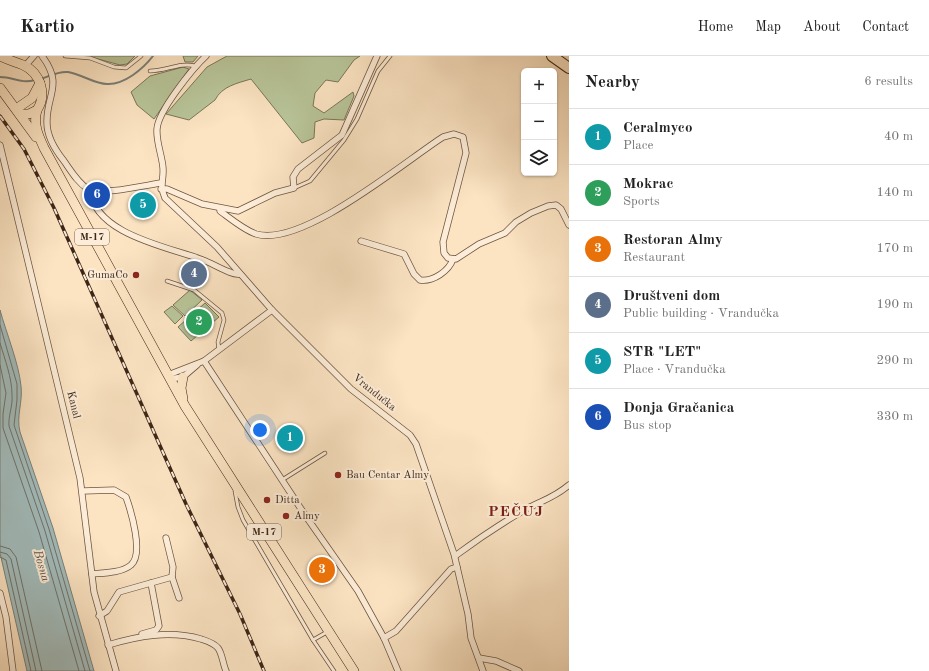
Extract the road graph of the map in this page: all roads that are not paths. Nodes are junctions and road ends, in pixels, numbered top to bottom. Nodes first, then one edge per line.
1 (0, 56) edge
2 (34, 56) edge
3 (42, 56) edge
4 (65, 56) edge
5 (141, 56) edge
6 (206, 56) edge
7 (377, 56) edge
8 (390, 56) edge
9 (552, 56) edge
10 (24, 66) junction
11 (195, 66) junction
12 (569, 68) edge
13 (150, 71) dead end
14 (37, 79) junction
15 (0, 88) edge
16 (37, 110) junction
17 (18, 111) junction
18 (0, 145) edge
19 (44, 148) junction
20 (161, 183) junction
21 (294, 188) junction
22 (161, 189) junction
23 (90, 190) junction
24 (220, 209) junction
25 (569, 225) edge
26 (361, 241) dead end
27 (452, 259) junction
28 (240, 274) junction
29 (167, 281) dead end
30 (272, 310) junction
31 (219, 350) junction
32 (204, 361) junction
33 (198, 364) junction
34 (169, 377) junction
35 (184, 377) junction
36 (185, 406) junction
37 (325, 453) dead end
38 (282, 480) junction
39 (234, 485) junction
40 (569, 485) edge
41 (83, 491) junction
42 (166, 538) dead end
43 (455, 556) junction
44 (457, 567) junction
45 (92, 574) junction
46 (172, 577) junction
47 (151, 583) junction
48 (0, 593) edge
49 (179, 598) dead end
50 (99, 616) junction
51 (329, 631) junction
52 (139, 637) junction
53 (384, 638) junction
54 (313, 640) junction
55 (108, 645) junction
56 (479, 658) junction
57 (13, 671) edge
58 (116, 671) edge
59 (226, 671) edge
60 (334, 671) edge
61 (354, 671) edge
62 (398, 671) edge
63 (483, 671) edge
64 (519, 671) edge

1 - 10 main road
2 - 10 street
3 - 23 street
4 - 5 lane
6 - 11 street
7 - 21 street
8 - 21 lane
9 - 12 highway
10 - 14 main road
11 - 13 lane
11 - 20 street
14 - 16 main road
14 - 17 main road
15 - 17 main road, M-17
16 - 17 main road
16 - 19 main road
17 - 19 main road, M-17
18 - 41 street, Kanal
19 - 34 main road, M-17
20 - 22 street
20 - 23 street
21 - 24 street
22 - 24 street
22 - 28 street, Vrandučka
23 - 28 street
24 - 27 street
25 - 27 street
26 - 27 street
28 - 30 street, Vrandučka
29 - 31 lane
30 - 31 street
30 - 43 street, Vrandučka
31 - 32 street
32 - 33 street
32 - 38 street
33 - 34 street
33 - 35 street
34 - 35 street
34 - 36 main road, M-17
35 - 36 main road
36 - 39 main road, M-17
37 - 38 lane
38 - 53 street
39 - 51 main road, M-17
39 - 54 lane
40 - 43 street
41 - 45 street, Kanal
41 - 45 street
42 - 46 street
43 - 44 street, Vrandučka
44 - 53 street
44 - 56 street, Vrandučka
45 - 50 street, Kanal
46 - 47 street
46 - 49 street
47 - 50 street
47 - 52 street
48 - 57 street
50 - 55 street, Kanal
51 - 54 lane
51 - 61 main road, M-17
52 - 55 street
52 - 59 street
53 - 62 street
54 - 60 lane
55 - 58 street, Kanal
56 - 63 street, Vrandučka
56 - 64 street

